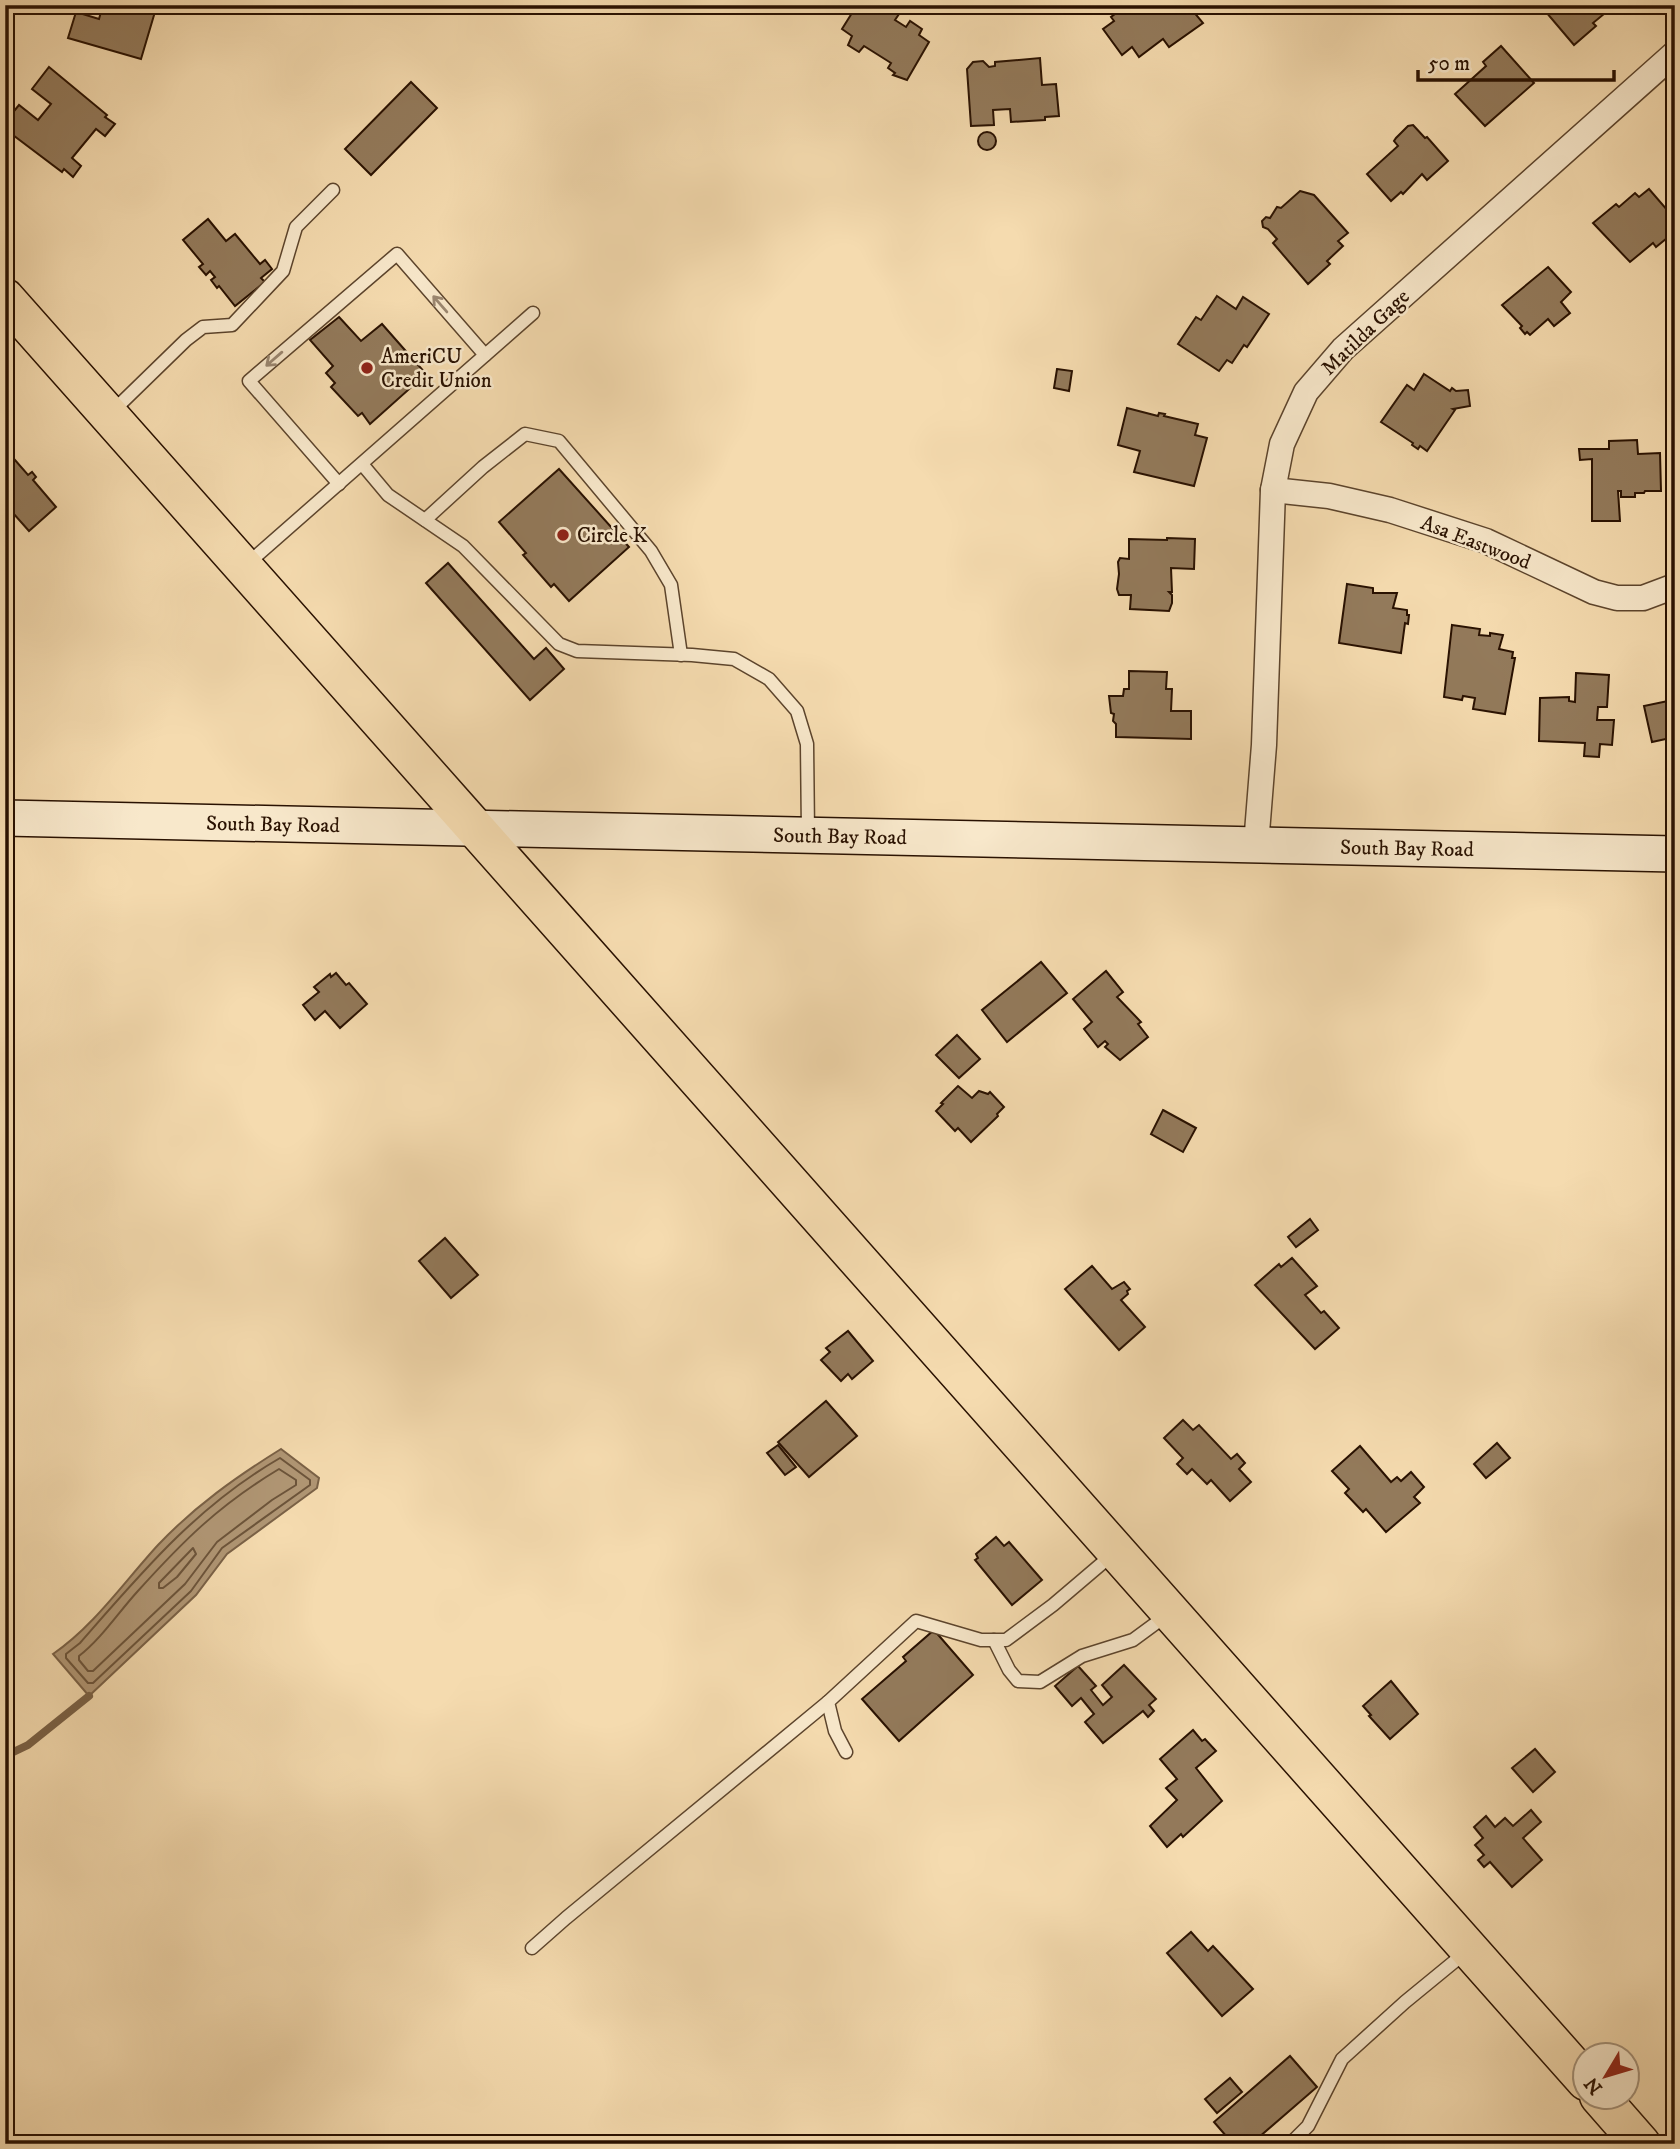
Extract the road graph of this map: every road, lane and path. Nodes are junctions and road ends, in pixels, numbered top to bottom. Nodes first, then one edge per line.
1 (1675, 53) edge
2 (333, 190) dead end
3 (5, 298) edge
4 (533, 313) dead end
5 (485, 355) junction
6 (109, 415) junction
7 (362, 464) junction
8 (339, 484) junction
9 (1273, 490) junction
10 (425, 520) junction
11 (244, 568) junction
12 (1675, 586) edge
13 (681, 655) junction
14 (5, 818) edge
15 (474, 828) junction
16 (808, 835) junction
17 (1256, 845) junction
18 (1675, 854) edge
19 (1116, 1551) junction
20 (1170, 1613) junction
21 (994, 1640) junction
22 (828, 1702) junction
23 (846, 1752) dead end
24 (532, 1948) dead end
25 (1469, 1950) junction
26 (1572, 2065) edge
27 (1611, 2110) edge
28 (1290, 2144) edge
29 (1641, 2144) edge

1 - 9 street, Matilda Gage
2 - 6 lane
3 - 6 main road
4 - 5 lane
5 - 7 lane
5 -> 8 lane
6 - 11 main road
7 - 8 lane
7 - 10 lane
8 - 11 lane
9 - 12 street, Asa Eastwood
9 - 17 street, Matilda Gage
10 - 13 lane
10 - 13 lane
11 - 15 main road
13 - 16 lane
14 - 15 street, South Bay Road
15 - 16 street, South Bay Road
15 - 19 main road
16 - 17 street, South Bay Road
17 - 18 street, South Bay Road
19 - 20 main road
19 - 21 lane
20 - 21 lane
20 - 25 main road
21 - 22 lane
22 - 23 lane
22 - 24 lane
25 - 26 main road
25 - 28 lane
27 - 29 main road

